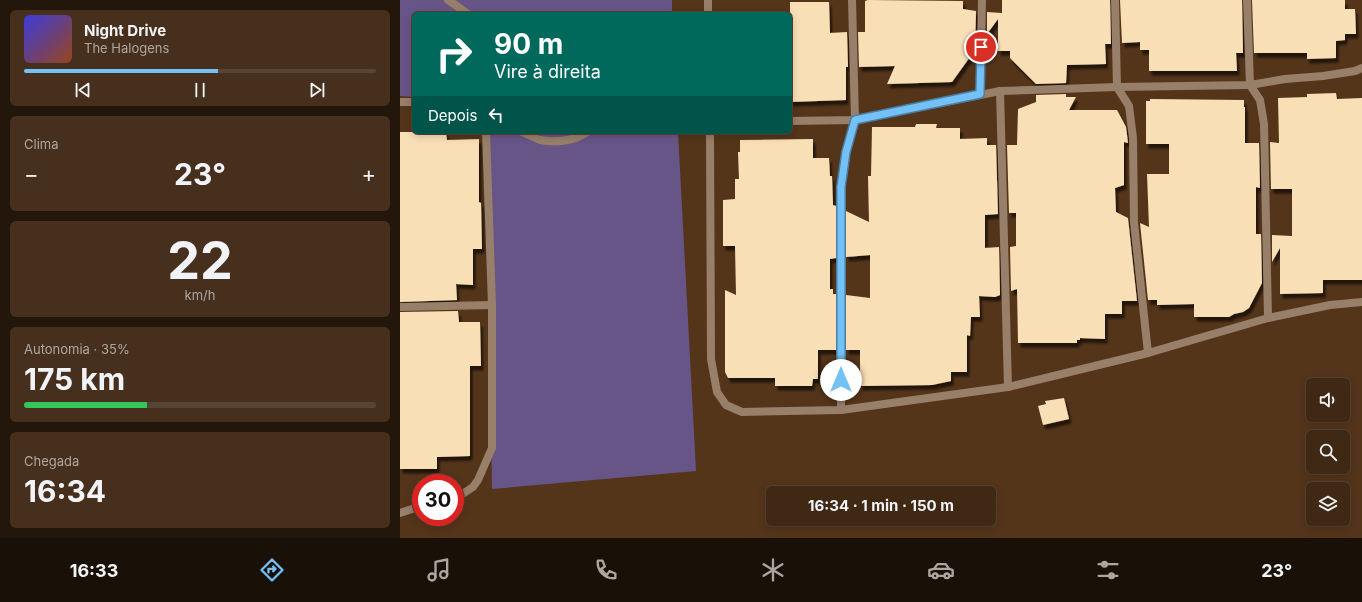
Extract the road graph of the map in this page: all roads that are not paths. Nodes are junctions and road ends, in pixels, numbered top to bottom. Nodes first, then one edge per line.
1 (448, 0) edge
2 (708, 0) edge
3 (852, 0) edge
4 (982, 0) edge
5 (1115, 0) edge
6 (1247, 0) edge
7 (465, 12) edge
8 (708, 12) edge
9 (1362, 68) edge
10 (1250, 85) junction
11 (1117, 87) junction
12 (1000, 91) junction
13 (980, 94) junction
14 (400, 102) edge
15 (412, 102) edge
16 (855, 120) junction
17 (792, 121) edge
18 (486, 134) edge
19 (526, 134) edge
20 (584, 134) edge
21 (710, 134) edge
22 (1362, 302) edge
23 (492, 306) junction
24 (400, 307) edge
25 (1268, 318) junction
26 (1148, 353) junction
27 (1008, 387) junction
28 (841, 410) junction
29 (464, 493) edge
30 (412, 509) edge
31 (400, 512) edge

1 - 7 street
2 - 8 street
3 - 16 street
4 - 13 street
5 - 11 street
6 - 10 street
9 - 10 street
10 - 11 street
10 - 25 street
11 - 12 street
11 - 26 street
12 - 13 street
12 - 27 street
13 - 16 street
14 - 15 street
16 - 17 street
16 - 28 street
18 - 23 street
19 - 20 street
21 - 28 street
22 - 25 street
23 - 24 street
23 - 29 street
25 - 26 street
26 - 27 street
27 - 28 street
30 - 31 street

